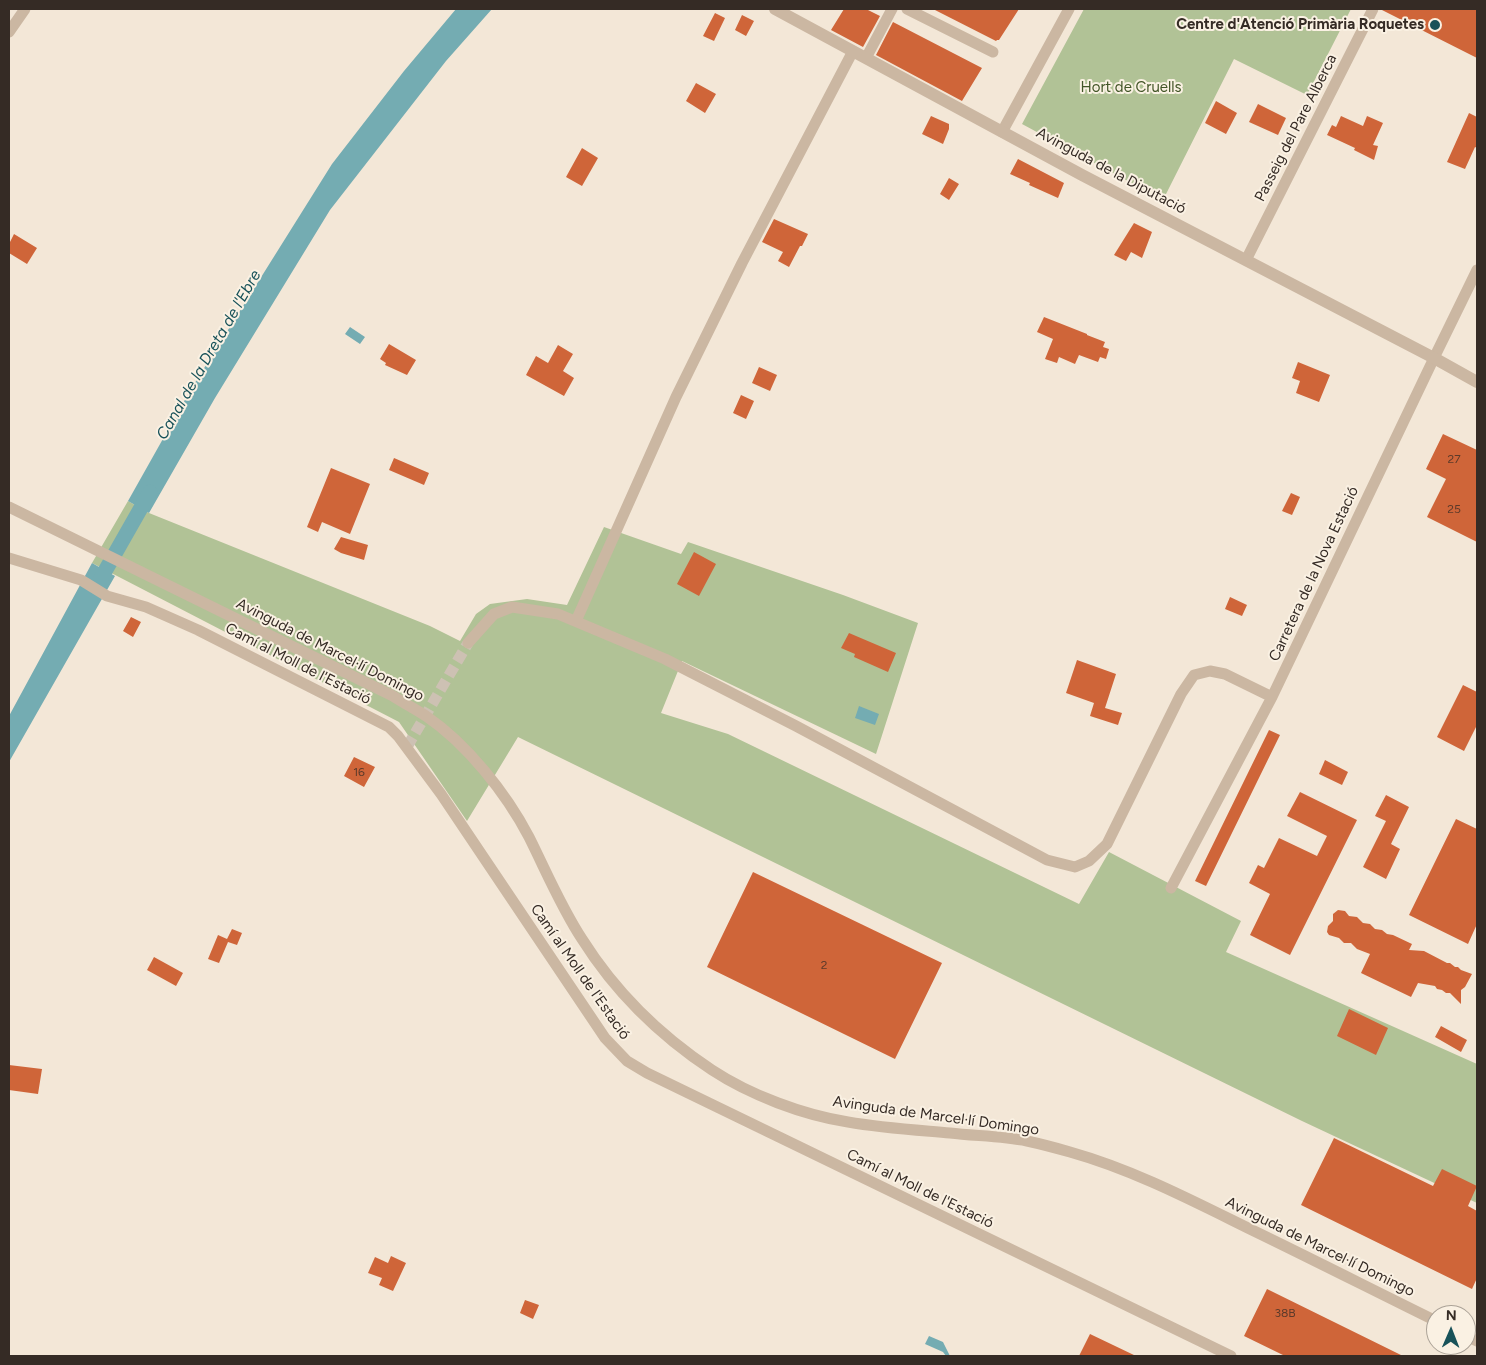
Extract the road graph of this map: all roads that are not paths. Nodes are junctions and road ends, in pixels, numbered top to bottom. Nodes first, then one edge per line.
1 (25, 9) edge
2 (775, 9) edge
3 (892, 9) edge
4 (907, 9) edge
5 (1069, 9) edge
6 (1373, 9) edge
7 (9, 32) edge
8 (853, 51) junction
9 (993, 52) dead end
10 (866, 58) junction
11 (1002, 132) junction
12 (1246, 260) junction
13 (1477, 270) edge
14 (1434, 358) junction
15 (1477, 382) edge
16 (9, 507) edge
17 (9, 558) edge
18 (576, 622) junction
19 (468, 643) tunnel mouth
20 (1272, 697) junction
21 (1171, 888) dead end
22 (1426, 1316) edge
23 (1230, 1356) edge

1 - 7 street
2 - 8 street, Avinguda de la Diputació
3 - 10 street
4 - 9 street
5 - 11 street
6 - 12 street, Passeig del Pare Alberca
8 - 10 street, Avinguda de la Diputació
8 - 18 street
10 - 11 street, Avinguda de la Diputació
11 - 12 street, Avinguda de la Diputació
12 - 14 street, Avinguda de la Diputació
13 - 14 street, Carretera de la Nova Estació
14 - 15 street, Avinguda de la Diputació
14 - 20 street, Carretera de la Nova Estació
16 - 22 street, Avinguda de Marcel·lí Domingo
17 - 23 street, Camí al Moll de l'Estació
18 - 19 street
18 - 20 street
20 - 21 street, Carretera de la Nova Estació

